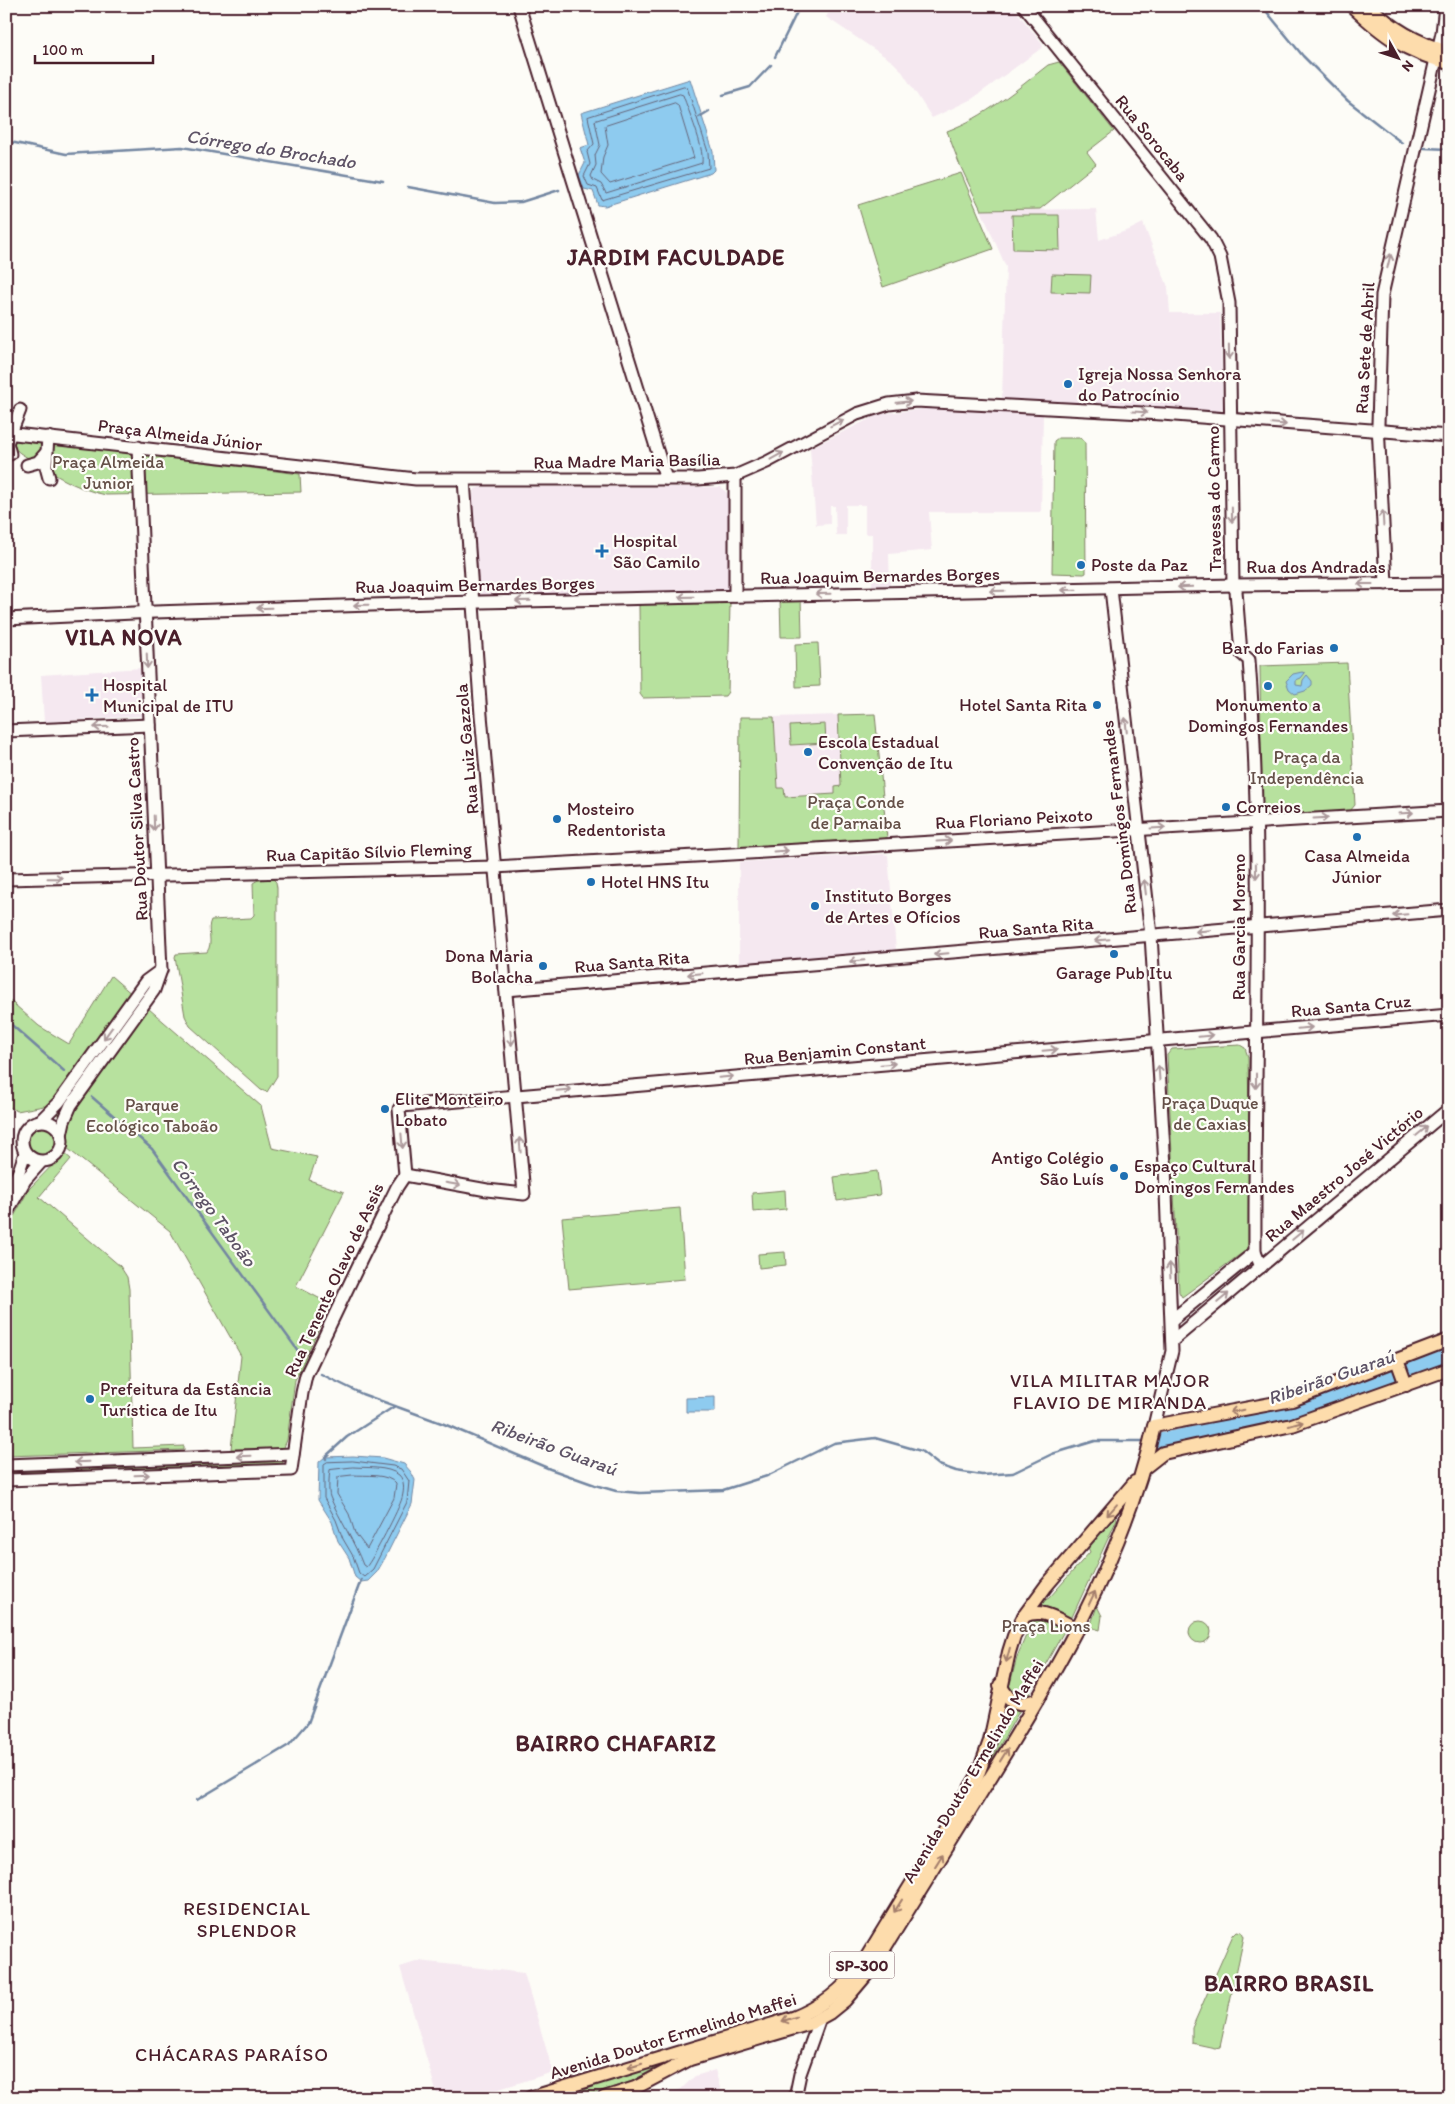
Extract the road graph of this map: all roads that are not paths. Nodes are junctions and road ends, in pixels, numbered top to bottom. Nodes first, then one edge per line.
1 (519, 6) edge
2 (1024, 6) edge
3 (1352, 6) edge
4 (1370, 6) edge
5 (1445, 6) edge
6 (1440, 53) edge
7 (1449, 63) edge
8 (1229, 303) joint
9 (20, 410) dead end
10 (1230, 420) junction
11 (1379, 432) junction
12 (8, 433) edge
13 (1449, 436) edge
14 (48, 437) junction
15 (138, 447) junction
16 (46, 453) junction
17 (10, 454) dead end
18 (27, 465) dead end
19 (308, 467) joint
20 (735, 476) junction
21 (49, 478) dead end
22 (666, 479) junction
23 (464, 480) junction
24 (1449, 583) edge
25 (1386, 584) junction
26 (1233, 585) junction
27 (1093, 589) joint
28 (1111, 589) junction
29 (735, 596) junction
30 (473, 602) junction
31 (145, 612) junction
32 (6, 619) edge
33 (150, 725) junction
34 (6, 731) edge
35 (1449, 811) edge
36 (1255, 822) junction
37 (1138, 829) junction
38 (732, 854) joint
39 (495, 866) junction
40 (156, 875) junction
41 (6, 879) edge
42 (1449, 910) edge
43 (1257, 927) junction
44 (1151, 935) junction
45 (161, 970) junction
46 (506, 990) junction
47 (1449, 1015) edge
48 (1256, 1032) junction
49 (1157, 1041) junction
50 (516, 1094) junction
51 (400, 1107) joint
52 (1449, 1109) edge
53 (40, 1121) junction
54 (61, 1135) junction
55 (25, 1153) junction
56 (41, 1162) junction
57 (405, 1175) junction
58 (6, 1196) edge
59 (6, 1214) edge
60 (1254, 1252) junction
61 (1261, 1267) junction
62 (1172, 1319) junction
63 (1172, 1340) junction
64 (1449, 1340) edge
65 (1449, 1369) edge
66 (1402, 1373) junction
67 (1151, 1439) junction
68 (1163, 1453) junction
69 (293, 1454) junction
70 (6, 1465) edge
71 (1144, 1470) junction
72 (6, 1480) edge
73 (1024, 1616) junction
74 (1057, 1620) junction
75 (1078, 1629) junction
76 (1065, 1652) junction
77 (1000, 1685) junction
78 (1036, 1700) junction
79 (820, 2018) junction
80 (530, 2098) edge
81 (604, 2098) edge
82 (795, 2098) edge

1 - 22 street
2 - 8 street, Rua Sorocaba
3 - 6 main road
4 - 6 main road
5 - 6 street, Rua Sete de Abril
6 - 7 main road
11 -> 6 street, Rua Sete de Abril
8 -> 10 street, Travessa do Carmo
9 - 12 street
10 -> 11 street, Rua Madre Maria Basília
20 -> 10 street, Rua Madre Maria Basília
10 -> 26 street, Travessa do Carmo
11 - 13 street, Rua Madre Maria Basília
25 -> 11 street, Rua Sete de Abril
12 - 14 street, Praça Almeida Júnior
12 - 17 street
14 - 15 street, Praça Almeida Júnior
14 - 16 street
15 - 19 street, Praça Almeida Júnior
15 - 31 street, Rua Doutor Silva Castro
16 - 18 street
16 - 21 street
19 - 23 street, Rua Madre Maria Basília
20 - 22 street, Rua Madre Maria Basília
20 - 29 street
22 - 23 street, Rua Madre Maria Basília
23 - 30 street, Rua Luiz Gazzola
24 - 25 street, Rua dos Andradas
25 -> 26 street, Rua dos Andradas
26 -> 28 street, Rua dos Andradas
26 - 36 street, Travessa do Carmo
27 - 28 street, Rua dos Andradas
27 -> 29 street, Rua Joaquim Bernardes Borges
37 -> 28 street, Rua Domingos Fernandes
29 -> 30 street, Rua Joaquim Bernardes Borges
30 -> 31 street, Rua Joaquim Bernardes Borges
30 - 39 street, Rua Luiz Gazzola
31 - 32 street, Rua Joaquim Bernardes Borges
31 -> 33 street, Rua Doutor Silva Castro
33 -> 34 street
33 -> 40 street, Rua Doutor Silva Castro
36 -> 35 street
37 -> 36 street, Rua Floriano Peixoto
36 -> 43 street, Rua Garcia Moreno
38 -> 37 street, Rua Floriano Peixoto
44 -> 37 street, Rua Domingos Fernandes
38 - 39 street, Rua Capitão Sílvio Fleming
39 - 40 street, Rua Capitão Sílvio Fleming
39 - 46 street, Rua Luiz Gazzola
41 -> 40 street, Rua Capitão Sílvio Fleming
40 - 45 street, Rua Doutor Silva Castro
42 -> 43 street, Rua Santa Rita
43 -> 44 street, Rua Santa Rita
43 - 48 street, Rua Garcia Moreno
44 -> 46 street, Rua Santa Rita
44 - 49 street, Rua Domingos Fernandes
45 -> 53 street
45 - 54 street
46 -> 50 street, Rua Luiz Gazzola
48 -> 47 street, Rua Santa Cruz
49 -> 48 street
48 -> 60 street
50 -> 49 street, Rua Benjamin Constant
62 -> 49 street
50 - 51 street, Rua Benjamin Constant
57 -> 50 street, Rua Luiz Gazzola
51 -> 57 street, Rua Tenente Olavo de Assis
61 -> 52 street, Rua Maestro José Victório
53 - 54 street
53 - 55 street
54 - 56 street
55 - 56 street
55 - 58 street
56 - 59 street
57 - 69 street, Rua Tenente Olavo de Assis
60 - 61 street
60 - 62 street
63 -> 61 street
62 - 63 street
63 - 67 street
64 - 66 main road, SP-300
65 - 66 main road, SP-300
66 -> 67 main road, SP-300
68 -> 66 main road, SP-300
67 - 68 main road
67 - 71 main road, Avenida Doutor Ermelindo Maffei
68 - 71 main road, SP-300
69 -> 70 street
72 -> 69 street, Rua Tenente Olavo de Assis
71 -> 73 main road, Avenida Doutor Ermelindo Maffei / SP-300
75 -> 71 main road, Avenida Doutor Ermelindo Maffei / SP-300
73 - 74 main road
73 -> 77 main road, Avenida Doutor Ermelindo Maffei / SP-300
74 - 75 main road
74 - 76 main road
75 - 76 main road, Avenida Doutor Ermelindo Maffei / SP-300
76 - 78 main road, Avenida Doutor Ermelindo Maffei / SP-300
77 - 78 main road
77 -> 80 main road, Avenida Doutor Ermelindo Maffei / SP-300
79 -> 78 main road, Avenida Doutor Ermelindo Maffei / SP-300
79 - 81 main road, Avenida Doutor Ermelindo Maffei / SP-300
79 - 82 street

